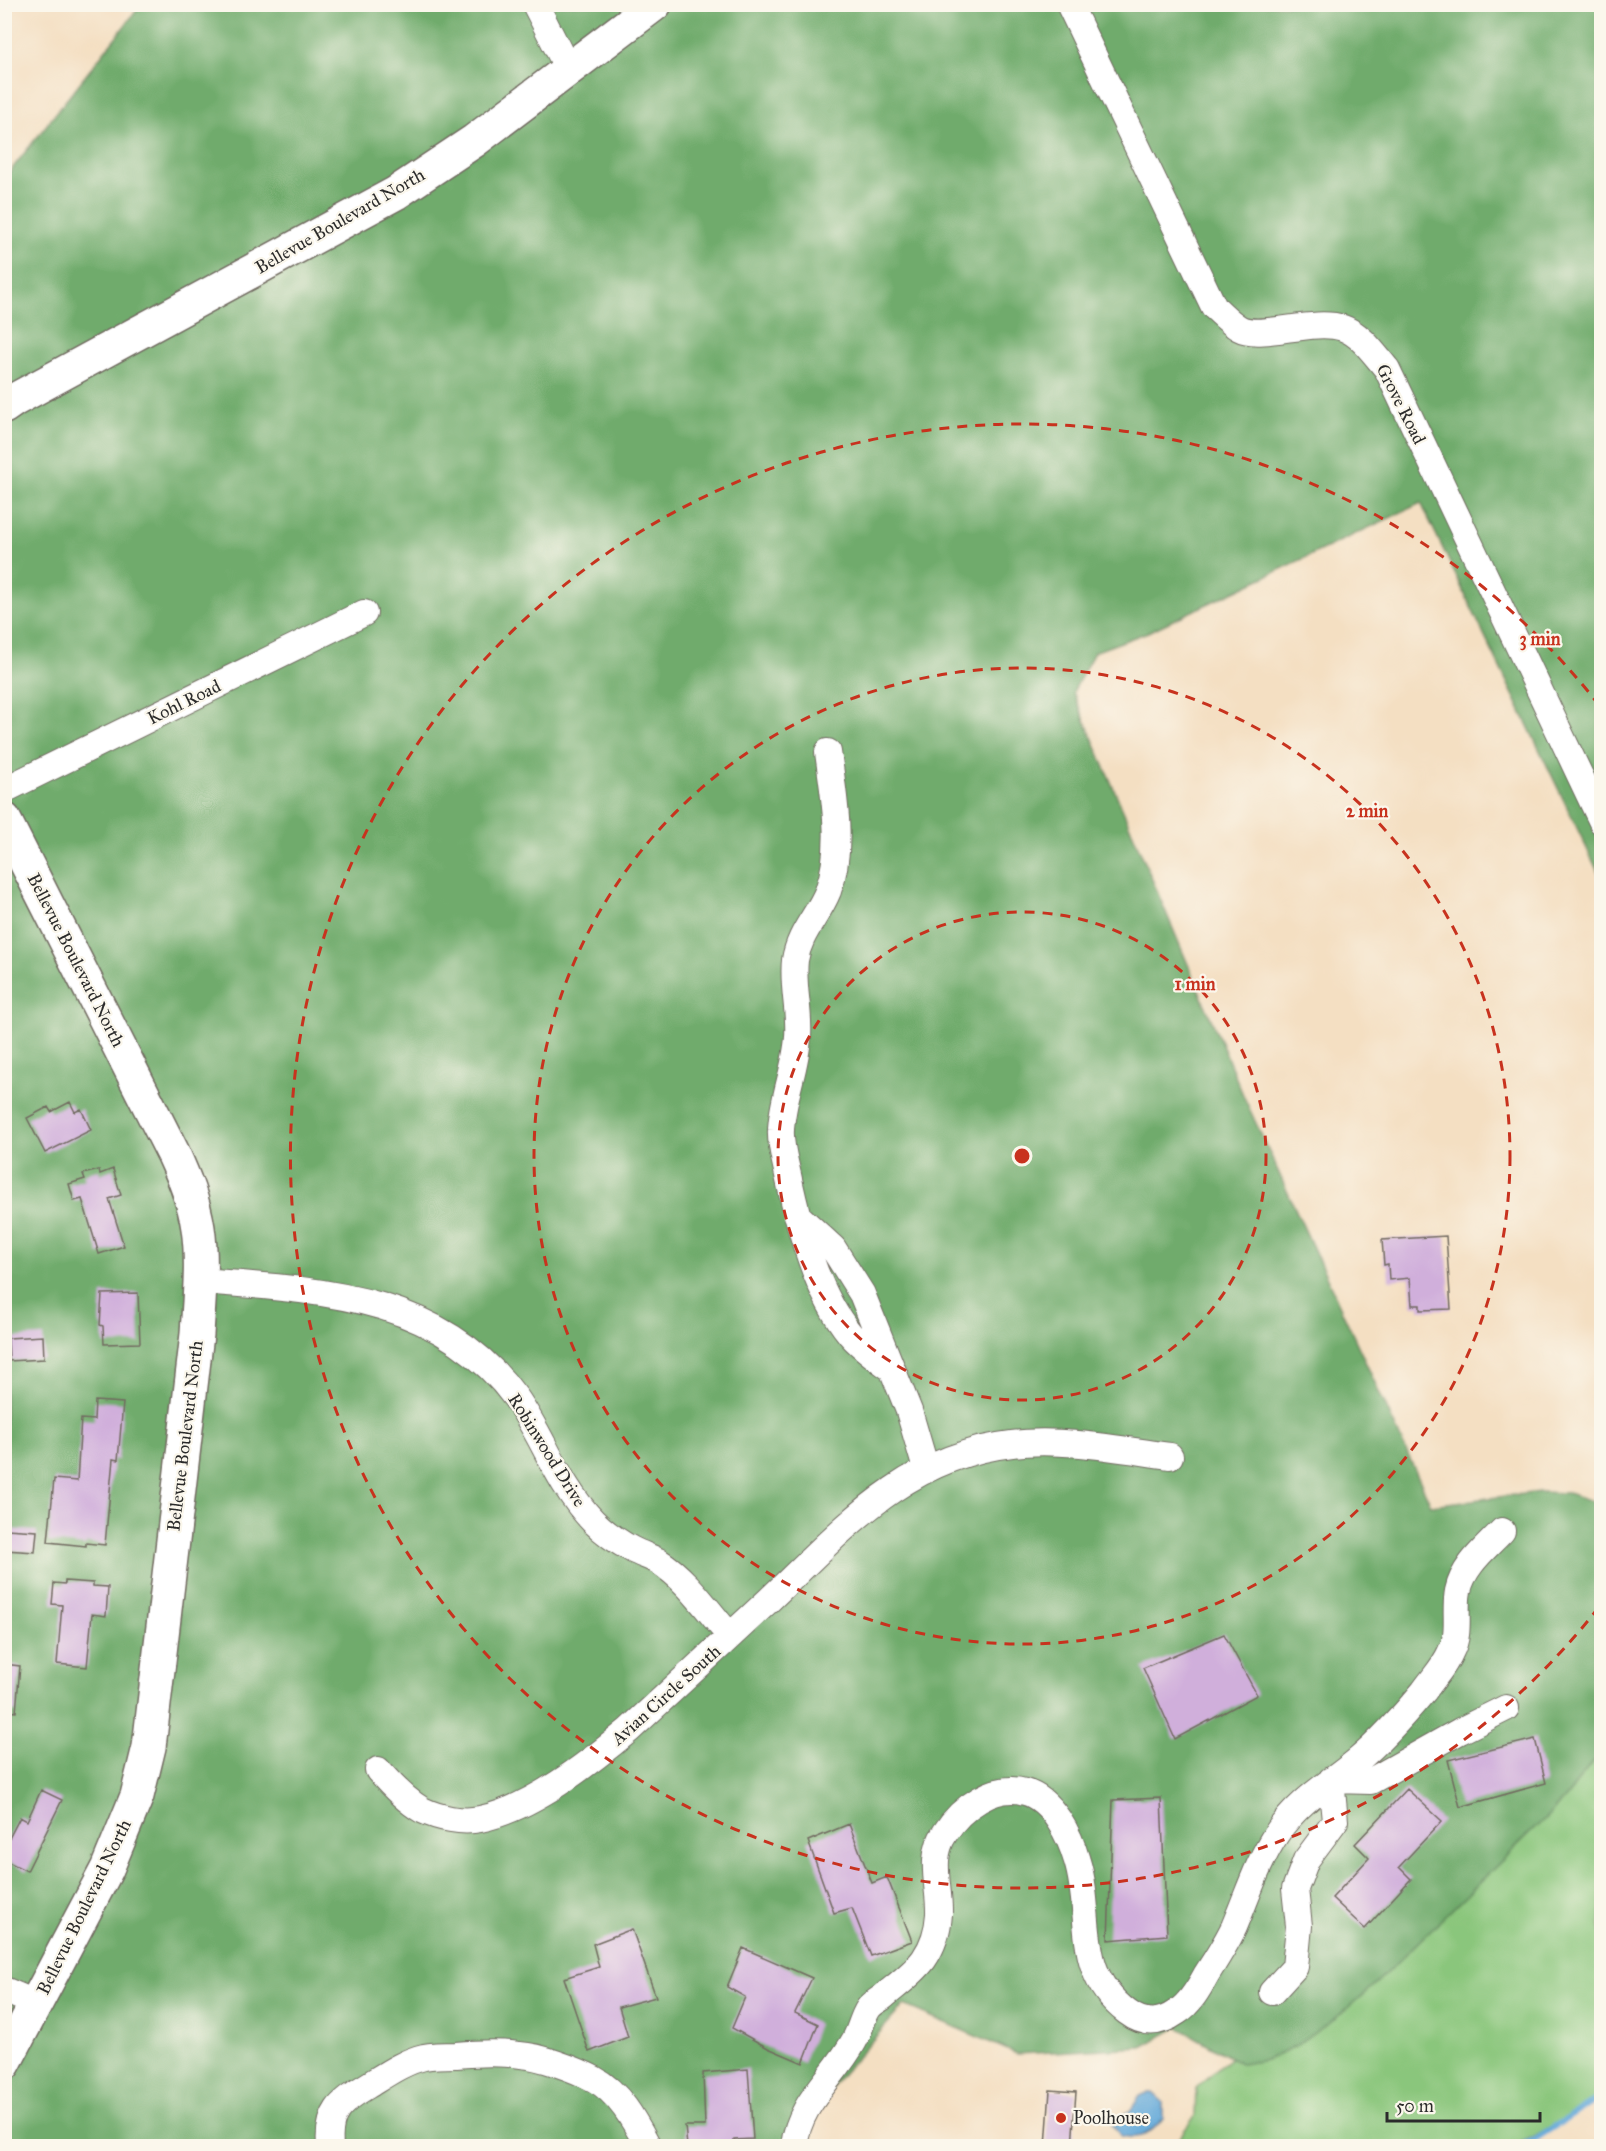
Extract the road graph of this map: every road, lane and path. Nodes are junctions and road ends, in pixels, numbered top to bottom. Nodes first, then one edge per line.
1 (535, 4) edge
2 (655, 4) edge
3 (1069, 4) edge
4 (568, 69) junction
5 (4, 407) edge
6 (364, 613) dead end
7 (828, 752) dead end
8 (1594, 786) edge
9 (4, 790) edge
10 (4, 819) edge
11 (1602, 822) edge
12 (200, 1281) junction
13 (1170, 1456) dead end
14 (926, 1469) junction
15 (1502, 1531) dead end
16 (730, 1636) junction
17 (1506, 1708) dead end
18 (378, 1770) dead end
19 (1331, 1780) junction
20 (4, 1990) edge
21 (1272, 1992) dead end
22 (37, 2004) junction
23 (4, 2064) edge
24 (330, 2146) edge
25 (648, 2146) edge
26 (794, 2146) edge

1 - 4 street
2 - 4 main road, Bellevue Boulevard North
3 - 8 street, Grove Road
4 - 5 main road, Bellevue Boulevard North
6 - 9 street, Kohl Road
7 - 14 street
8 - 11 street, Grove Road
10 - 12 main road, Bellevue Boulevard North
12 - 16 street, Robinwood Drive
12 - 22 main road, Bellevue Boulevard North
13 - 14 street, Avian Circle South
14 - 16 street, Avian Circle South
15 - 19 street
16 - 18 street, Avian Circle South
17 - 19 street
19 - 21 street
19 - 26 street
20 - 22 street
22 - 23 main road, Bellevue Boulevard North
24 - 25 street

